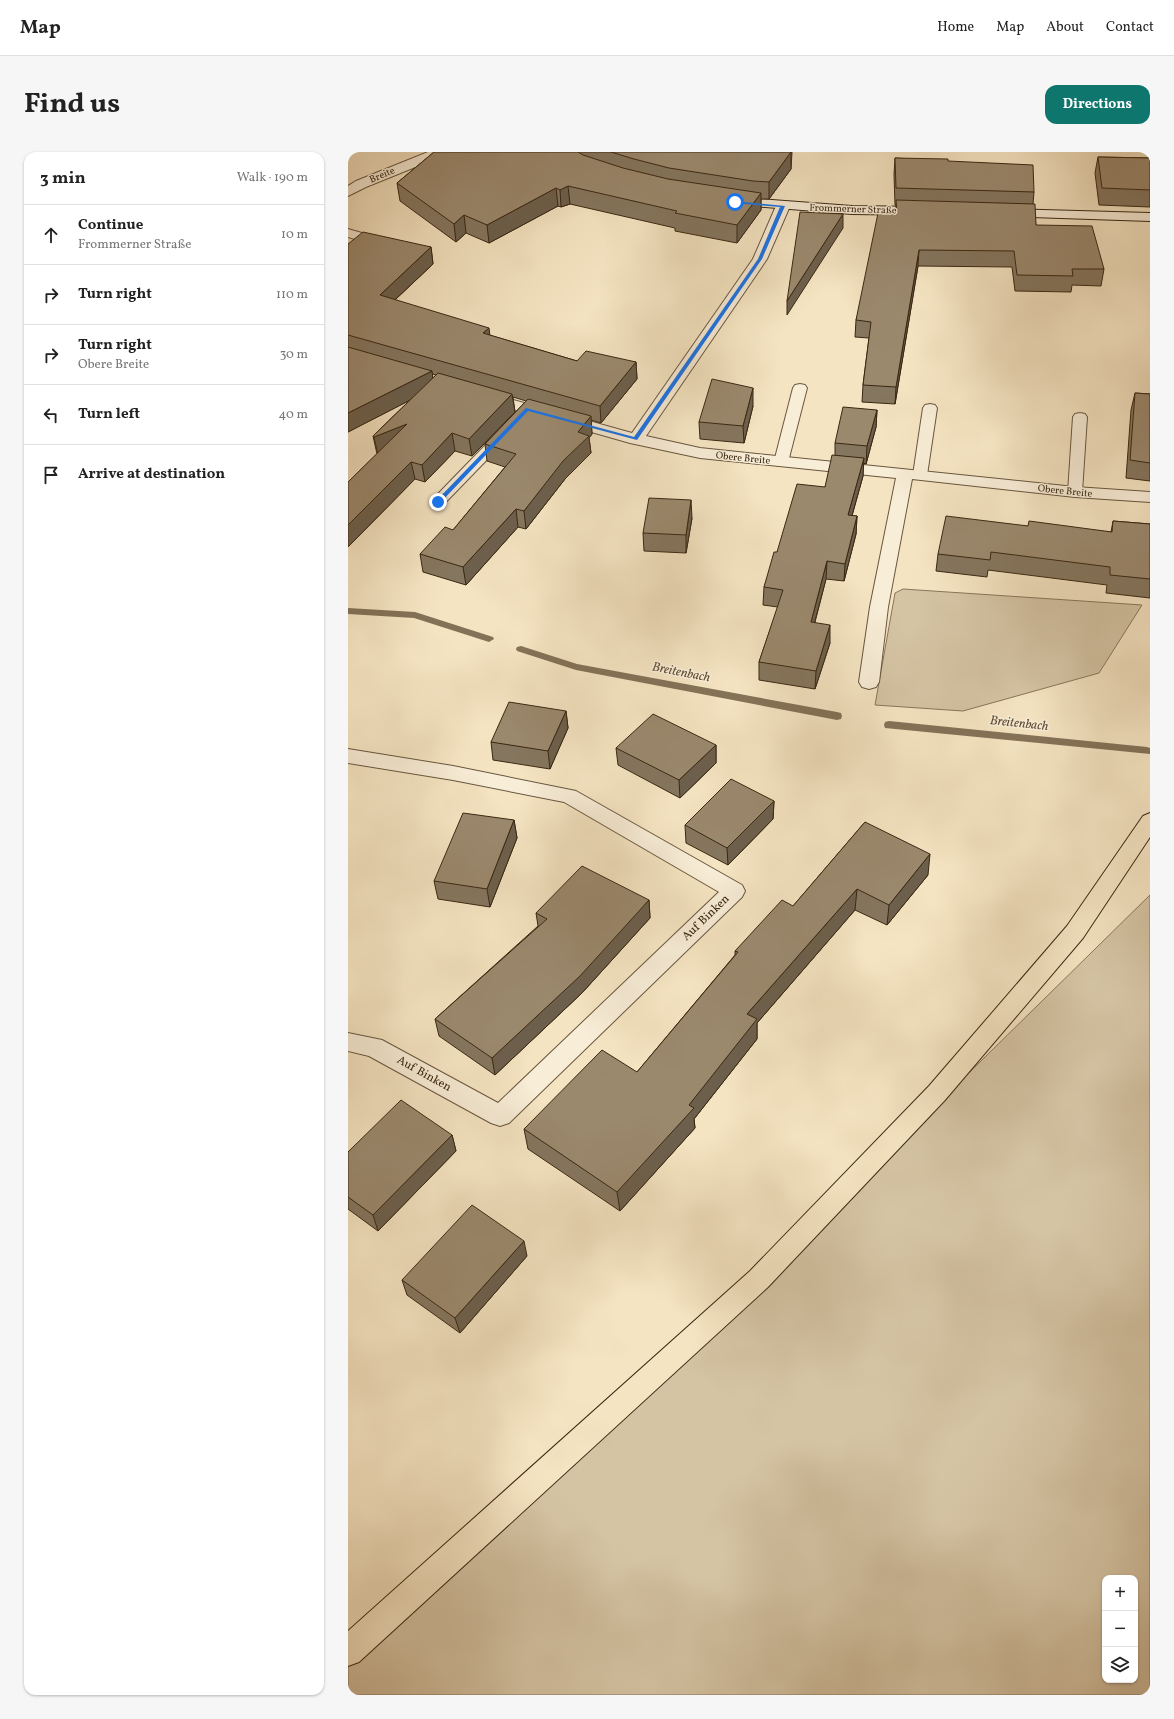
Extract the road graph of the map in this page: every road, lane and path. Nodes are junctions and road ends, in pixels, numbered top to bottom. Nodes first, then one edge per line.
1 (440, 152) edge
2 (348, 192) edge
3 (719, 200) edge
4 (783, 206) junction
5 (938, 212) edge
6 (993, 213) edge
7 (1150, 217) edge
8 (348, 233) edge
9 (394, 246) edge
10 (800, 388) dead end
11 (468, 392) edge
12 (930, 408) dead end
13 (1080, 417) dead end
14 (519, 418) junction
15 (636, 439) junction
16 (781, 462) junction
17 (913, 474) junction
18 (1075, 492) junction
19 (1150, 498) edge
20 (438, 502) dead end
21 (869, 682) dead end
22 (348, 756) edge
23 (1150, 822) edge
24 (348, 1042) edge
25 (348, 1651) edge

1 - 2 street, Breite
3 - 4 street, Frommerner Straße
4 - 5 street, Frommerner Straße
4 - 15 street
6 - 7 street
8 - 9 lane
10 - 16 lane
11 - 14 street, Obere Breite
12 - 17 lane
13 - 18 lane
14 - 15 street, Obere Breite
14 - 20 lane
15 - 16 street, Obere Breite
16 - 17 street, Obere Breite
17 - 18 street, Obere Breite
17 - 21 street
18 - 19 street, Obere Breite
22 - 24 street, Auf Binken
23 - 25 main road

